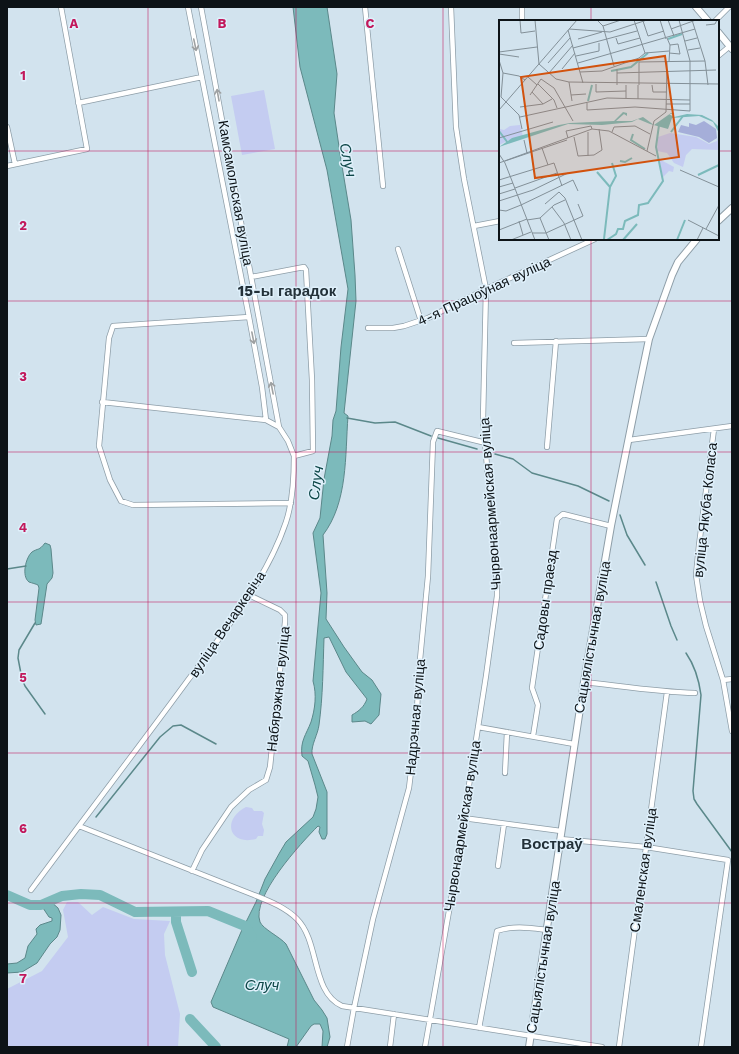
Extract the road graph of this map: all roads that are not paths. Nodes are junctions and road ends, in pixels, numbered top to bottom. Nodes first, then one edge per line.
1 (61, 7) edge
2 (188, 7) edge
3 (201, 7) edge
4 (365, 7) edge
5 (451, 7) edge
6 (522, 7) edge
7 (696, 7) edge
8 (729, 7) edge
9 (522, 20) edge
10 (707, 20) edge
11 (715, 20) edge
12 (719, 33) edge
13 (731, 47) edge
14 (719, 55) edge
15 (202, 78) junction
16 (78, 103) junction
17 (7, 127) edge
18 (15, 164) junction
19 (7, 166) edge
20 (383, 186) dead end
21 (732, 208) edge
22 (719, 220) edge
23 (499, 221) edge
24 (474, 226) junction
25 (594, 240) edge
26 (696, 240) edge
27 (398, 249) dead end
28 (251, 277) junction
29 (486, 289) junction
30 (249, 317) junction
31 (421, 321) junction
32 (368, 328) dead end
33 (649, 339) junction
34 (556, 341) junction
35 (514, 343) dead end
36 (102, 402) junction
37 (266, 420) junction
38 (732, 426) edge
39 (279, 427) junction
40 (714, 429) junction
41 (629, 440) junction
42 (486, 443) junction
43 (547, 447) dead end
44 (294, 456) junction
45 (291, 503) junction
46 (611, 526) junction
47 (249, 595) junction
48 (732, 678) edge
49 (723, 680) junction
50 (584, 682) junction
51 (667, 692) junction
52 (695, 693) dead end
53 (478, 727) junction
54 (732, 731) edge
55 (507, 732) junction
56 (533, 736) junction
57 (574, 744) junction
58 (505, 773) dead end
59 (464, 818) junction
60 (504, 824) junction
61 (79, 826) junction
62 (562, 831) junction
63 (560, 839) junction
64 (646, 847) junction
65 (498, 866) dead end
66 (192, 871) junction
67 (31, 890) dead end
68 (548, 930) junction
69 (354, 1008) junction
70 (394, 1014) junction
71 (430, 1020) junction
72 (479, 1028) junction
73 (531, 1036) junction
74 (347, 1047) edge
75 (390, 1047) edge
76 (425, 1047) edge
77 (529, 1047) edge
78 (602, 1047) edge
79 (619, 1047) edge
80 (700, 1047) edge

1 - 16 street
2 -> 15 street, Камсамольская вуліца
28 -> 3 street, Камсамольская вуліца
4 - 20 street
5 - 24 street, Чырвонаармейская вуліца
6 - 9 street
7 - 10 main road
8 - 11 street
12 - 13 main road
13 - 14 street
15 - 16 street
15 - 30 street, Камсамольская вуліца
16 - 18 street
17 - 18 street
18 - 19 street
21 - 22 main road
23 - 24 street
24 - 29 street, Чырвонаармейская вуліца
25 - 29 street, 4-я Працоўная вуліца
26 - 33 main road, Сацыялістычная вуліца
27 - 31 street
39 -> 28 street, Камсамольская вуліца
28 - 44 street
29 - 31 street, 4-я Працоўная вуліца
29 - 42 street, Чырвонаармейская вуліца
30 - 36 street
30 -> 37 street, Камсамольская вуліца
31 - 32 street, 4-я Працоўная вуліца
33 - 34 street
33 - 41 main road, Сацыялістычная вуліца
34 - 35 street
34 - 43 street
36 - 37 street
36 - 45 street
37 - 39 street
38 - 40 street
39 - 44 street
40 - 41 street
40 - 49 street, вуліца Якуба Коласа
41 - 46 main road, Сацыялістычная вуліца
42 - 53 street, Чырвонаармейская вуліца
42 - 69 street, Надрэчная вуліца
44 - 45 street, вуліца Вечаркевіча
45 - 47 street, вуліца Вечаркевіча
46 - 50 main road, Сацыялістычная вуліца
46 - 56 street, Садовы праезд
47 - 61 street, вуліца Вечаркевіча
47 - 66 street, Набярэжная вуліца
48 - 49 street
49 - 54 street, вуліца Якуба Коласа
50 - 51 street
50 - 57 main road, Сацыялістычная вуліца
51 - 52 street
51 - 64 street, Смаленская вуліца
53 - 55 street
53 - 59 street, Чырвонаармейская вуліца
55 - 56 street
55 - 58 street
56 - 57 street
57 - 62 main road, Сацыялістычная вуліца
59 - 60 street
59 - 71 street, Чырвонаармейская вуліца
60 - 62 street
60 - 65 street
61 - 66 street
61 - 67 street
62 - 63 main road, Сацыялістычная вуліца
63 - 64 street
63 - 68 main road, Сацыялістычная вуліца
64 - 79 street, Смаленская вуліца
64 - 80 street
66 - 69 street
68 - 72 street
68 - 73 main road, Сацыялістычная вуліца
69 - 70 street
69 - 74 street, Надрэчная вуліца
70 - 71 street
70 - 75 street
71 - 72 street
71 - 76 street, Чырвонаармейская вуліца
72 - 73 street
73 - 77 main road, Сацыялістычная вуліца
73 - 78 street

